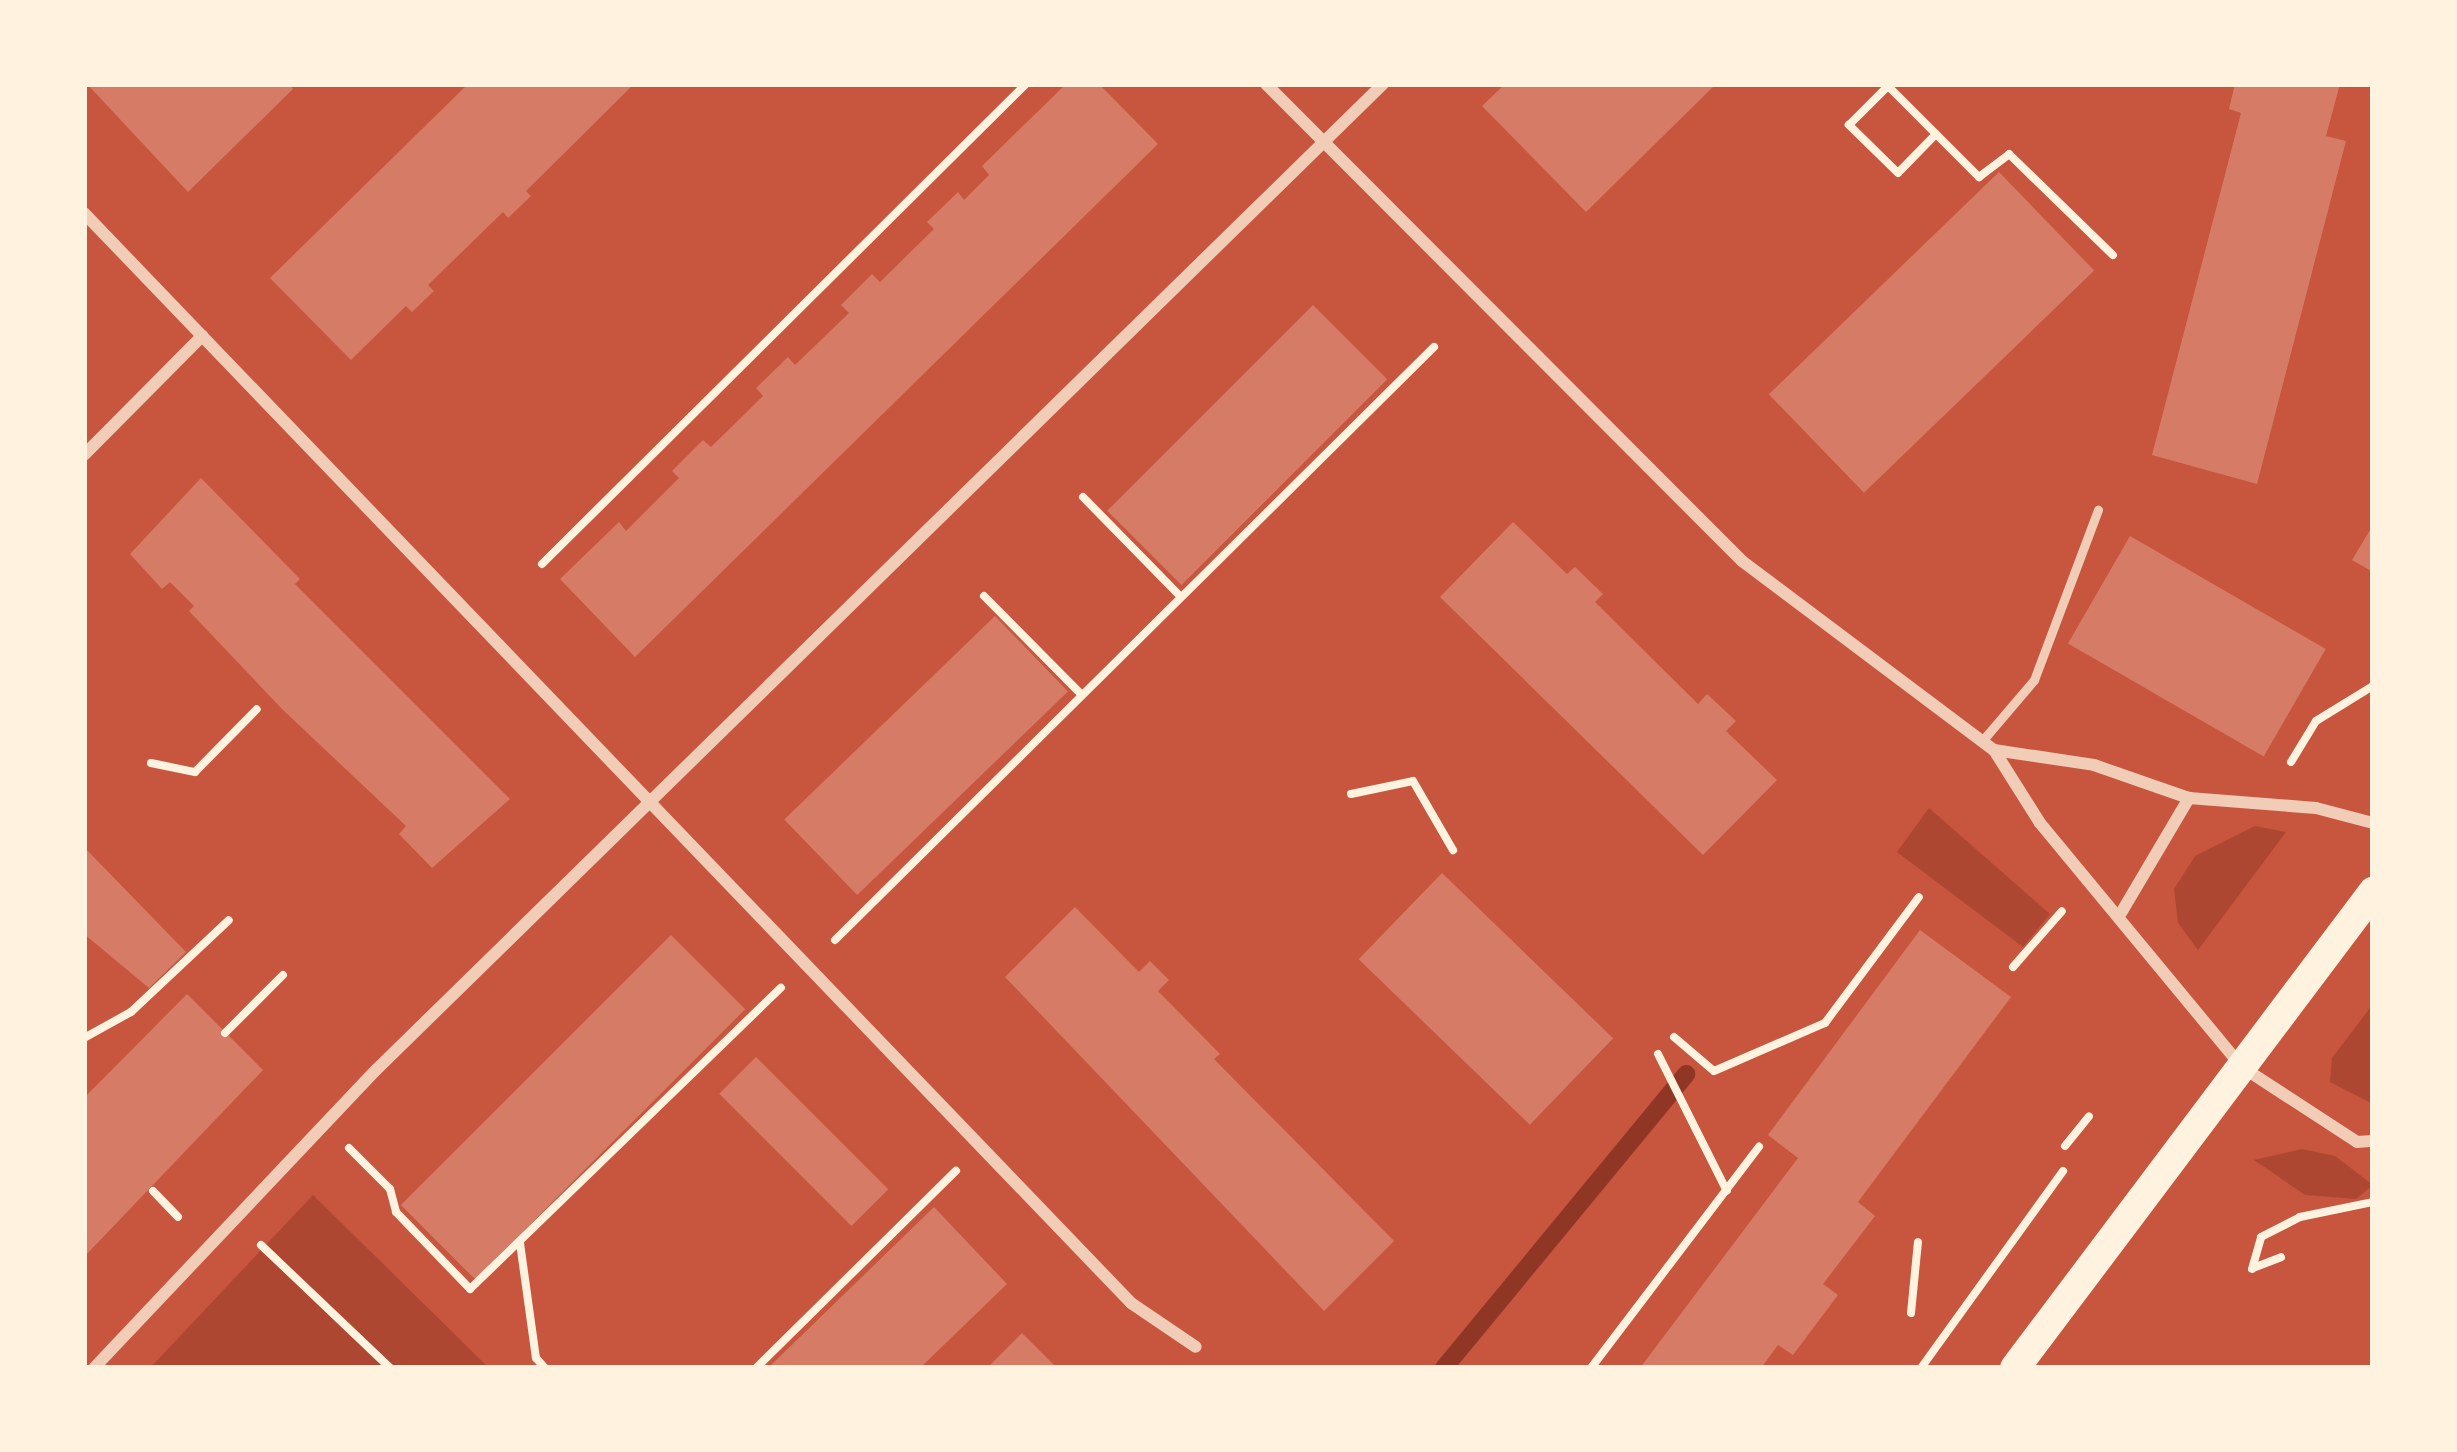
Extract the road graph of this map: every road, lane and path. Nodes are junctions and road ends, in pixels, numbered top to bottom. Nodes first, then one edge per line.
1 (1026, 84) edge
2 (1266, 84) edge
3 (1383, 84) edge
4 (1936, 134) junction
5 (1323, 143) junction
6 (84, 213) edge
7 (2113, 255) dead end
8 (202, 336) junction
9 (1434, 347) dead end
10 (84, 454) edge
11 (1083, 497) dead end
12 (2098, 510) dead end
13 (542, 564) dead end
14 (984, 596) dead end
15 (1180, 596) junction
16 (2373, 686) edge
17 (1081, 694) junction
18 (257, 709) dead end
19 (1988, 745) junction
20 (2290, 762) dead end
21 (152, 764) dead end
22 (1352, 794) dead end
23 (2189, 798) junction
24 (651, 800) junction
25 (2373, 823) edge
26 (1453, 850) dead end
27 (2373, 892) edge
28 (1919, 897) dead end
29 (2062, 911) dead end
30 (2121, 913) junction
31 (229, 920) dead end
32 (835, 940) dead end
33 (2013, 968) dead end
34 (283, 975) dead end
35 (784, 985) dead end
36 (225, 1033) dead end
37 (1674, 1037) dead end
38 (84, 1038) edge
39 (1658, 1054) dead end
40 (2242, 1066) junction
41 (2089, 1116) dead end
42 (2373, 1142) edge
43 (2065, 1146) dead end
44 (348, 1147) dead end
45 (1759, 1148) dead end
46 (962, 1166) dead end
47 (2062, 1171) dead end
48 (153, 1191) dead end
49 (1726, 1191) junction
50 (2373, 1202) edge
51 (178, 1217) dead end
52 (254, 1239) dead end
53 (519, 1241) junction
54 (1918, 1242) dead end
55 (2281, 1257) dead end
56 (1912, 1312) dead end
57 (1196, 1347) dead end
58 (94, 1368) edge
59 (390, 1368) edge
60 (545, 1368) edge
61 (756, 1368) edge
62 (1591, 1368) edge
63 (1921, 1368) edge
64 (2015, 1368) edge

1 - 13 path
2 - 5 street
3 - 5 street
4 - 4 path
4 - 7 path
5 - 19 street
5 - 24 street
6 - 8 street
8 - 10 street
8 - 24 street
9 - 15 path
11 - 15 path
12 - 19 lane
14 - 17 path
15 - 17 path
16 - 20 path
17 - 32 path
18 - 21 path
19 - 23 street
19 - 30 street
22 - 26 path
23 - 25 street
23 - 30 street
24 - 57 street
24 - 58 street
27 - 40 main road
28 - 37 path
29 - 33 path
30 - 40 street
31 - 38 path
34 - 36 path
35 - 53 path
39 - 49 path
40 - 42 street
40 - 64 main road
41 - 43 path
44 - 53 path
45 - 49 path
46 - 61 path
47 - 63 path
48 - 51 path
49 - 62 path
50 - 55 path
52 - 59 path
53 - 60 path
54 - 56 path

